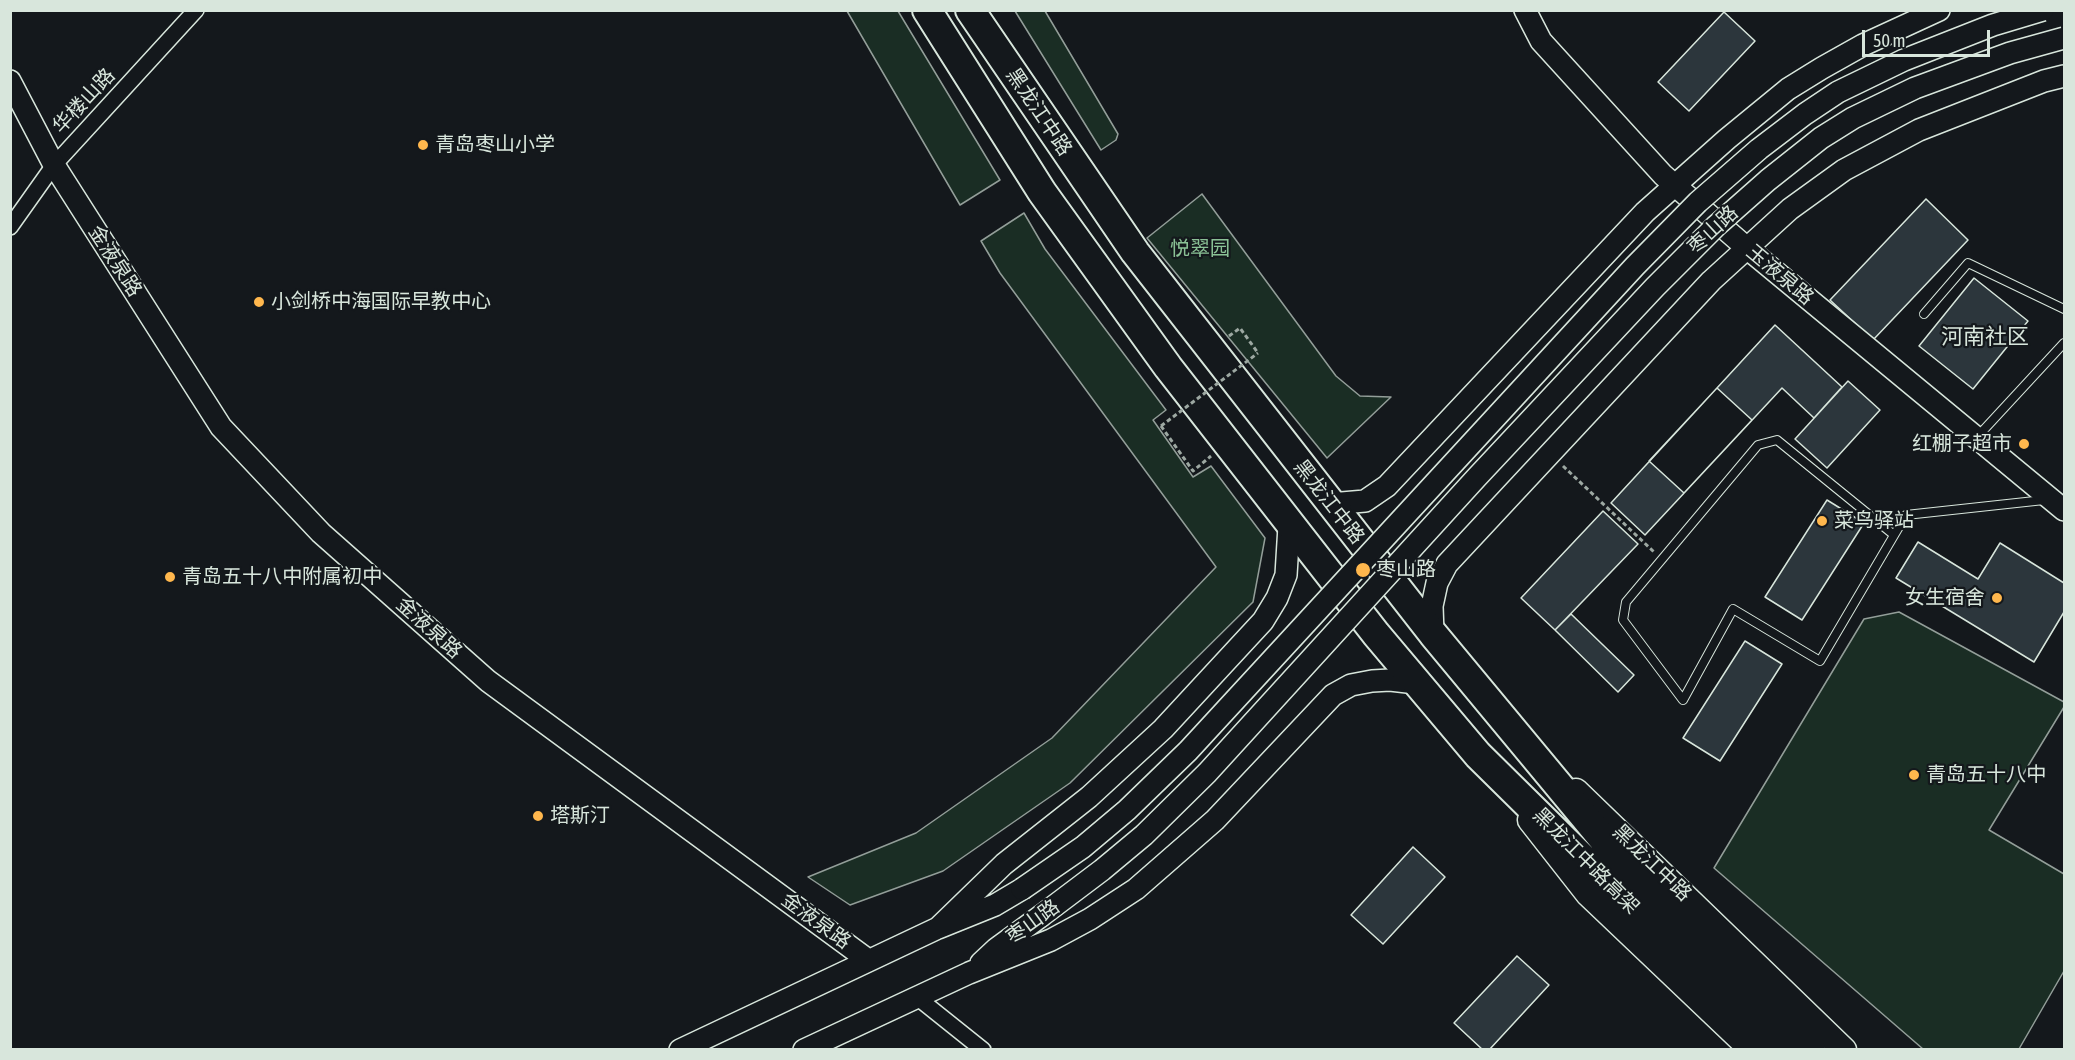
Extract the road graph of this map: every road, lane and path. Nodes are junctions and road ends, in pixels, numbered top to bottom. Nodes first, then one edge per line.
1 (196, 10) edge
2 (927, 10) edge
3 (970, 10) edge
4 (1525, 10) edge
5 (1939, 10) edge
6 (2043, 10) edge
7 (2064, 38) edge
8 (2064, 76) edge
9 (10, 81) edge
10 (54, 165) junction
11 (1674, 184) junction
12 (10, 227) edge
13 (1748, 249) junction
14 (2064, 309) edge
15 (1923, 314) dead end
16 (2064, 343) edge
17 (1211, 350) junction
18 (1977, 437) junction
19 (1227, 444) junction
20 (1550, 453) junction
21 (1330, 504) junction
22 (2058, 505) edge
23 (1290, 526) junction
24 (1894, 535) junction
25 (1662, 559) junction
26 (1433, 634) junction
27 (1416, 683) junction
28 (1510, 729) junction
29 (1478, 755) junction
30 (938, 928) junction
31 (1701, 958) junction
32 (868, 960) junction
33 (969, 973) junction
34 (918, 998) junction
35 (680, 1050) edge
36 (804, 1050) edge
37 (982, 1050) edge
38 (1752, 1050) edge
39 (1777, 1050) edge
40 (1811, 1050) edge
41 (1844, 1050) edge

1 - 10 street, 华楼山路
2 - 19 highway, 黑龙江中路
3 - 17 highway, 黑龙江中路
4 - 11 street, 玉液泉路
5 - 11 street
6 - 30 street, 枣山路, bridge
7 - 33 street, 枣山路, bridge
8 - 13 street, 枣山路
9 - 10 street, 金液泉路
10 - 12 street, 华楼山路
10 - 32 street, 金液泉路
11 - 13 street, 玉液泉路
11 - 21 street
13 - 18 street, 玉液泉路
13 - 20 street, 枣山路
14 - 15 lane
16 - 18 lane
17 - 19 path, bridge
17 - 21 highway, 黑龙江中路
18 - 22 street, 玉液泉路
19 - 23 highway, 黑龙江中路
20 - 25 path
20 - 26 street, 枣山路
21 - 26 highway, 黑龙江中路
22 - 24 lane
23 - 27 highway, 黑龙江中路
23 - 30 street, 枣山路
24 - 25 lane
24 - 25 lane
26 - 28 highway, 黑龙江中路
27 - 29 highway, 黑龙江中路
27 - 33 street, 枣山路
28 - 31 highway, 黑龙江中路高架
28 - 41 main road, 黑龙江中路
29 - 31 highway, 黑龙江中路高架
29 - 38 main road, 黑龙江中路
30 - 32 street, 枣山路
31 - 39 highway
31 - 40 highway
32 - 35 street, 枣山路
33 - 34 street, 枣山路
34 - 36 street, 枣山路
34 - 37 street

